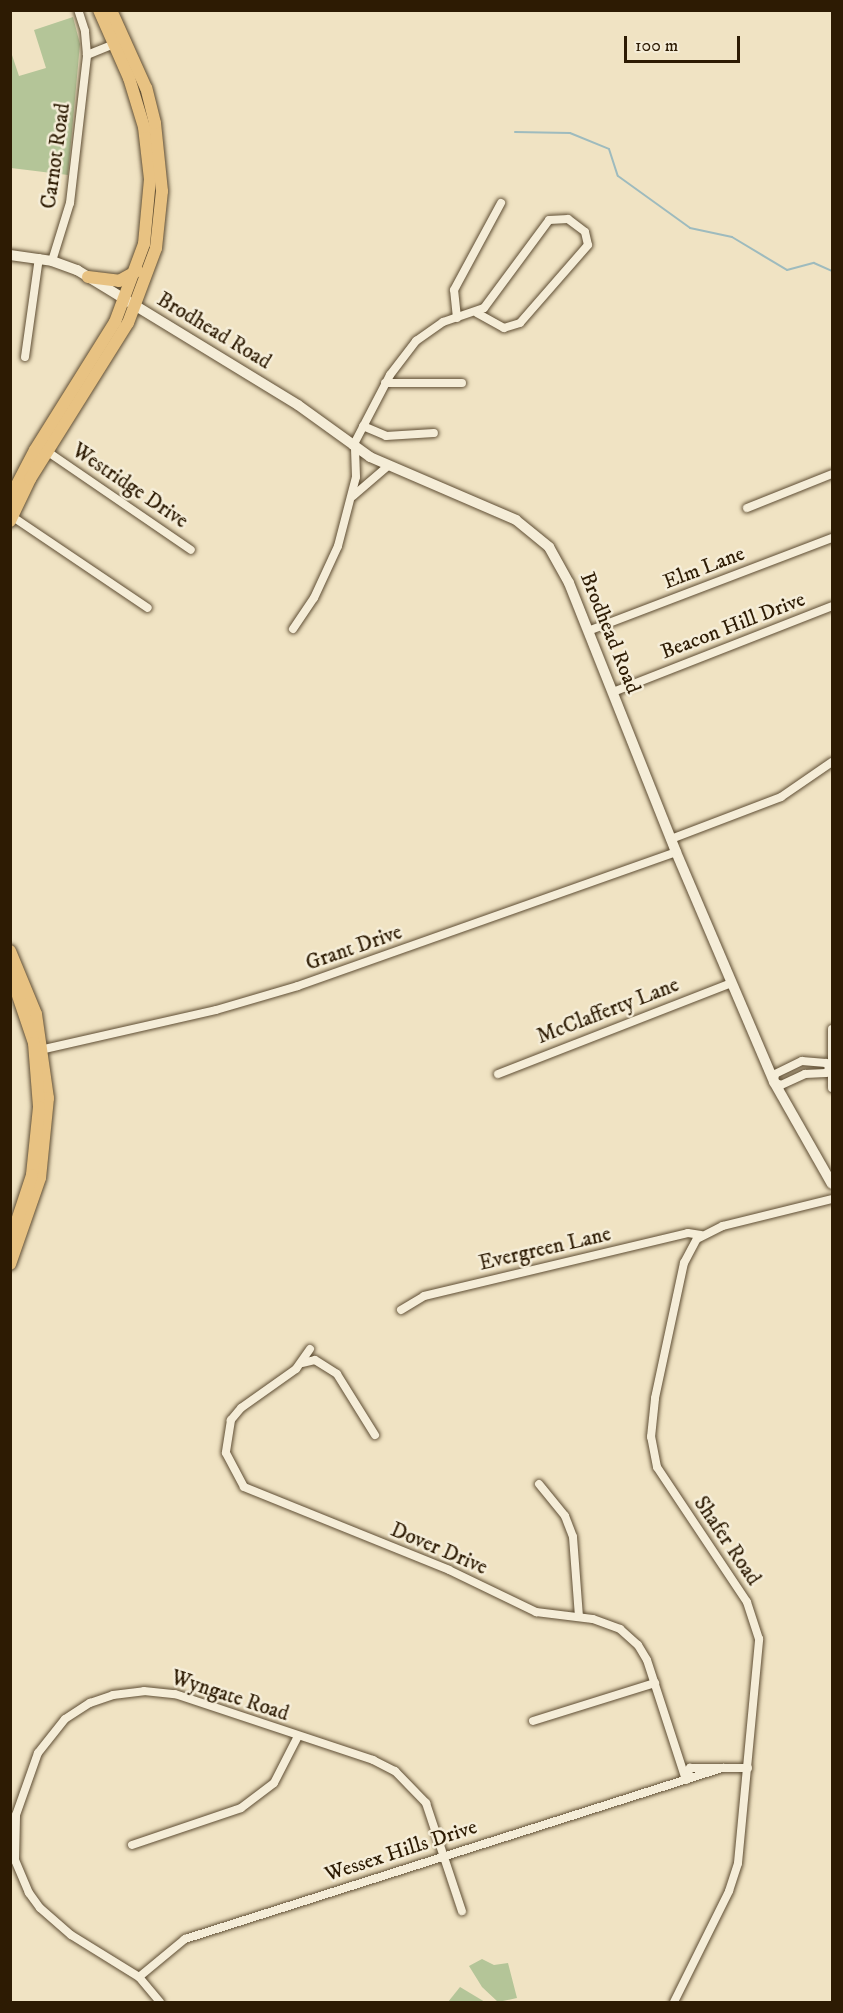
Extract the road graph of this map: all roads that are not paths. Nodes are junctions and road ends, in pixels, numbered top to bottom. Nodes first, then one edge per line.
1 (78, 10) edge
2 (99, 10) edge
3 (111, 10) edge
4 (119, 42) junction
5 (87, 55) junction
6 (501, 203) dead end
7 (10, 255) edge
8 (39, 258) junction
9 (52, 261) junction
10 (137, 271) junction
11 (88, 277) junction
12 (130, 304) junction
13 (477, 313) junction
14 (457, 318) junction
15 (25, 357) dead end
16 (385, 383) junction
17 (462, 383) dead end
18 (363, 426) junction
19 (434, 434) dead end
20 (354, 446) junction
21 (48, 452) junction
22 (388, 466) junction
23 (832, 474) edge
24 (352, 497) junction
25 (10, 498) edge
26 (747, 508) dead end
27 (11, 518) edge
28 (832, 538) edge
29 (191, 550) dead end
30 (832, 606) edge
31 (148, 608) dead end
32 (293, 629) dead end
33 (588, 631) junction
34 (613, 692) junction
35 (832, 762) edge
36 (671, 839) junction
37 (676, 852) junction
38 (10, 951) edge
39 (10, 972) edge
40 (731, 983) junction
41 (832, 1029) edge
42 (39, 1050) junction
43 (830, 1068) junction
44 (498, 1074) dead end
45 (774, 1082) junction
46 (832, 1088) edge
47 (832, 1184) edge
48 (832, 1198) edge
49 (701, 1235) junction
50 (10, 1242) edge
51 (10, 1264) edge
52 (401, 1310) dead end
53 (310, 1349) dead end
54 (302, 1363) junction
55 (375, 1435) dead end
56 (539, 1485) dead end
57 (579, 1617) junction
58 (655, 1683) junction
59 (533, 1721) dead end
60 (298, 1736) junction
61 (680, 1764) junction
62 (690, 1768) junction
63 (722, 1768) junction
64 (748, 1768) junction
65 (686, 1780) junction
66 (132, 1845) dead end
67 (444, 1856) junction
68 (462, 1911) dead end
69 (139, 1977) junction
70 (160, 2002) edge
71 (674, 2002) edge

1 - 5 street, Carnot Road
2 - 4 main road
3 - 4 main road
4 - 5 street
4 - 10 main road
4 - 12 main road
5 - 9 street, Carnot Road
6 - 14 street
7 - 8 main road, Brodhead Road
8 - 9 main road, Brodhead Road
8 - 15 street
9 - 11 main road, Brodhead Road
10 - 11 main road
10 - 12 main road
11 - 12 main road, Brodhead Road
12 - 20 main road, Brodhead Road
12 - 21 main road
12 - 25 main road
13 - 13 street
13 - 14 street
14 - 16 street
16 - 17 street
16 - 18 street
18 - 19 street
18 - 20 street
20 - 22 main road, Brodhead Road
20 - 24 street
21 - 27 main road
21 - 29 street, Westridge Drive
22 - 24 street
22 - 33 main road, Brodhead Road
23 - 26 street
24 - 32 street
27 - 31 street
28 - 33 street, Elm Lane
30 - 34 street, Beacon Hill Drive
33 - 34 main road, Brodhead Road
34 - 36 main road, Brodhead Road
35 - 36 street
36 - 37 main road, Brodhead Road
37 - 40 main road, Brodhead Road
37 - 42 street, Grant Drive
38 - 42 main road
39 - 42 main road
40 - 44 street, McClafferty Lane
40 - 45 main road, Brodhead Road
41 - 43 street
42 - 50 main road
42 - 51 main road
43 - 45 street
43 - 45 street
43 - 46 street
45 - 47 main road, Brodhead Road
48 - 49 street
49 - 52 street, Evergreen Lane
49 - 64 street, Shafer Road
53 - 54 street
54 - 55 street
54 - 57 street, Dover Drive
56 - 57 street
57 - 58 street, Dover Drive
58 - 59 street
58 - 61 street, Dover Drive
60 - 66 street
60 - 67 street, Wyngate Road
60 - 69 street, Wyngate Road
61 - 62 street
61 - 65 street, Dover Drive
62 - 63 street, Wessex Hills Drive
62 - 65 street
63 - 64 street, Wessex Hills Drive
63 - 65 street, Wessex Hills Drive
64 - 71 street, Shafer Road
65 - 67 street, Wessex Hills Drive
67 - 68 street, Wyngate Road
67 - 69 street, Wessex Hills Drive
69 - 70 street, Wyngate Road

